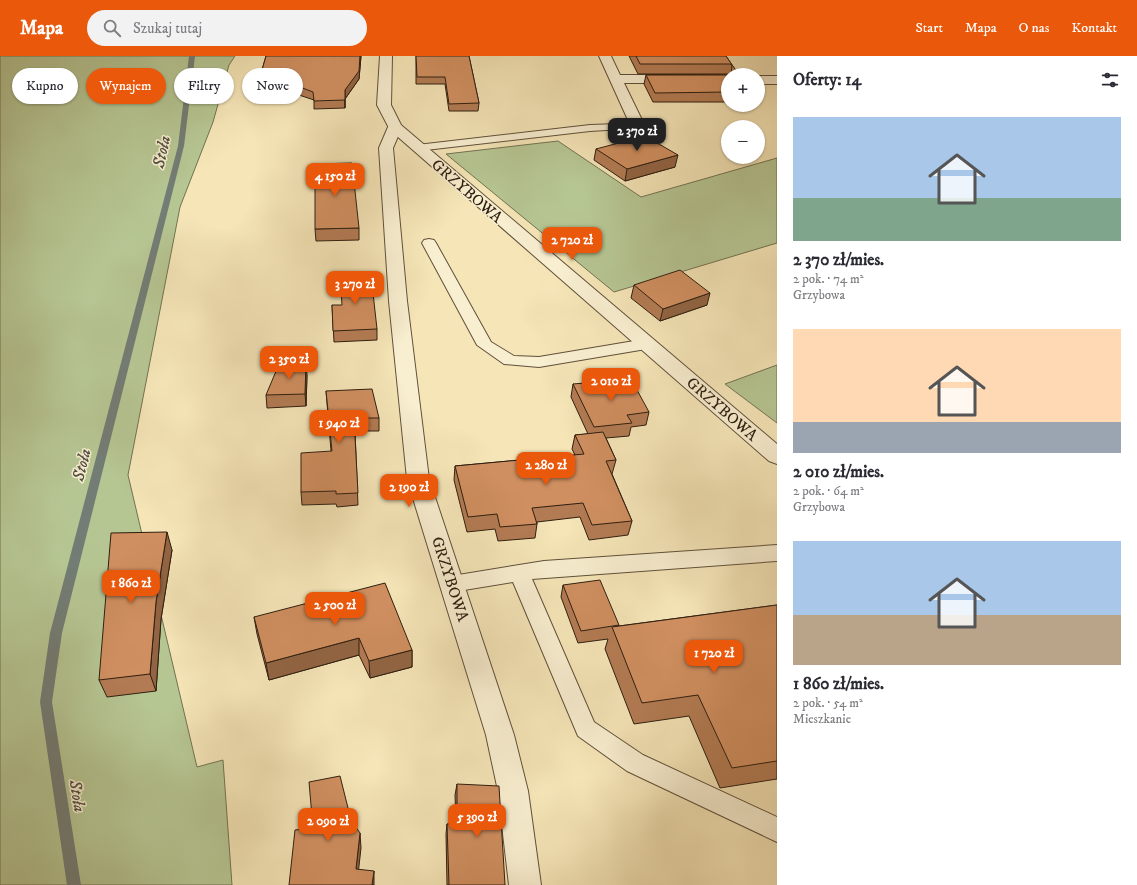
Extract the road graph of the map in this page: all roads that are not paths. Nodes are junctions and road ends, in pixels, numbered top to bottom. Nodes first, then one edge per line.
1 (386, 56) edge
2 (605, 56) edge
3 (616, 79) junction
4 (721, 79) edge
5 (765, 80) edge
6 (777, 80) edge
7 (395, 127) junction
8 (619, 127) joint
9 (417, 148) junction
10 (429, 243) dead end
11 (646, 344) junction
12 (777, 456) edge
13 (777, 553) edge
14 (519, 573) junction
15 (452, 584) junction
16 (777, 830) edge
17 (525, 885) edge

1 - 7 street, GRZYBOWA
2 - 3 street
3 - 4 street
3 - 8 street
5 - 6 street
7 - 9 street, GRZYBOWA
7 - 15 street, GRZYBOWA
8 - 9 lane
9 - 11 street, GRZYBOWA
10 - 11 lane
11 - 12 street, GRZYBOWA
13 - 14 lane
14 - 15 lane
14 - 16 lane
15 - 17 street, GRZYBOWA

